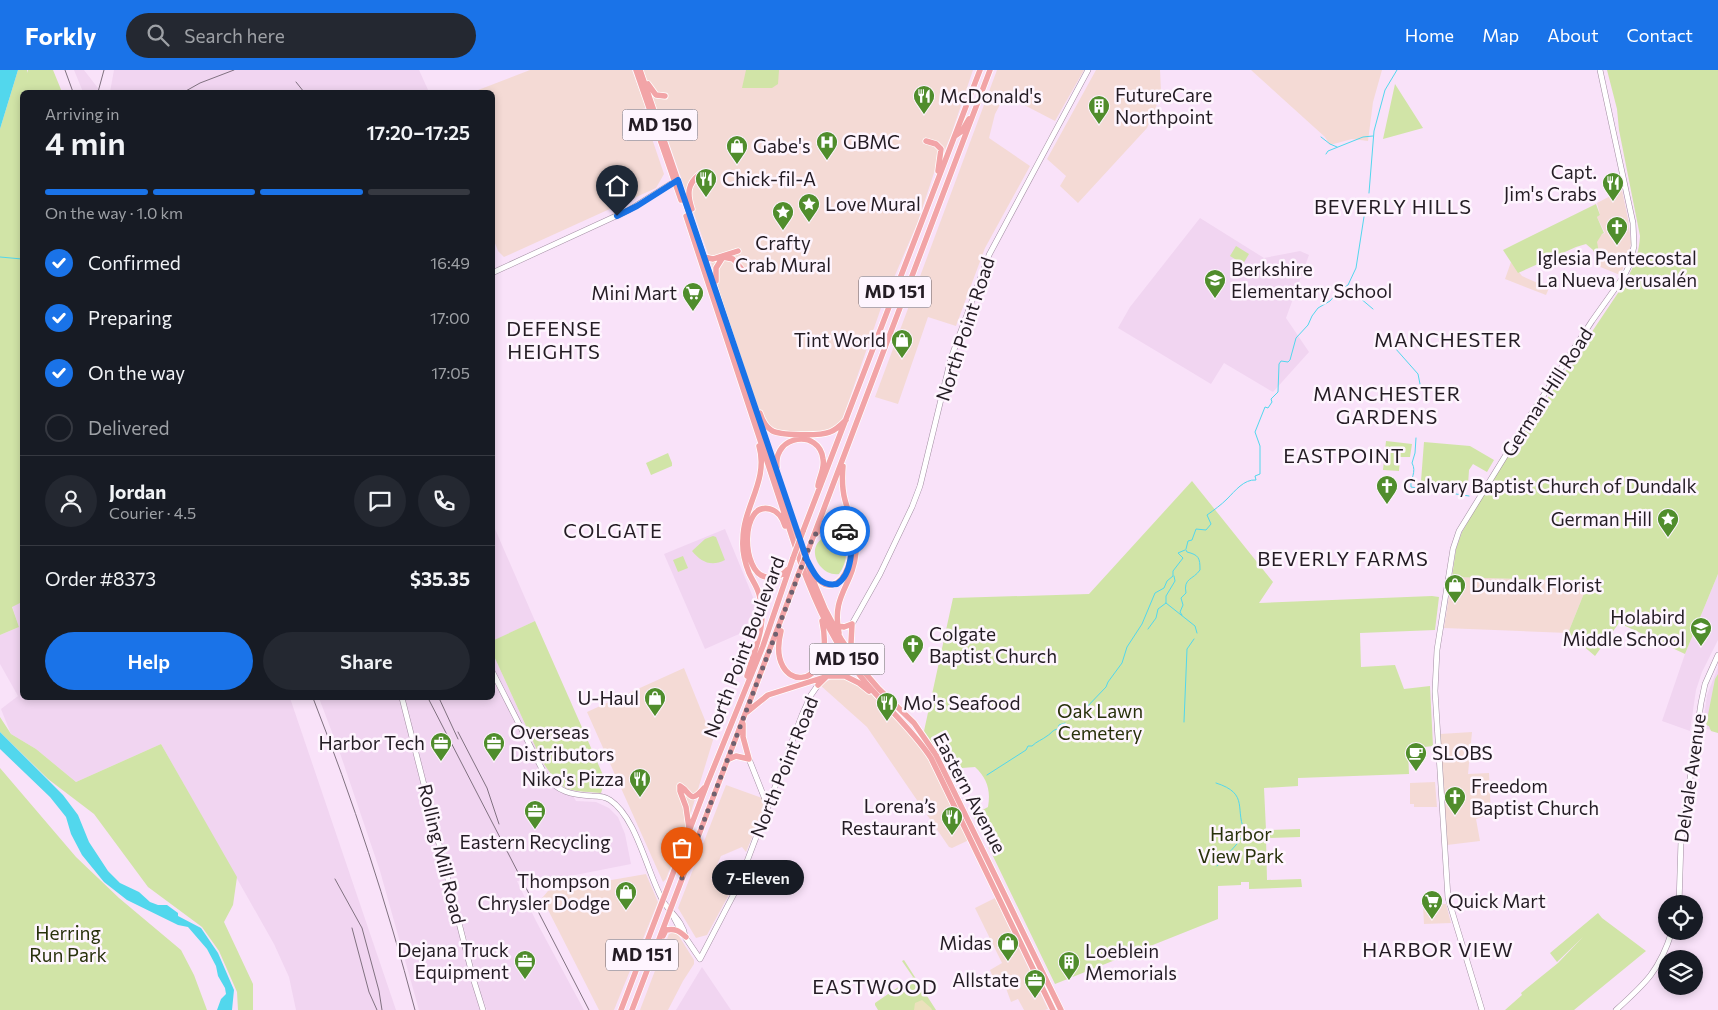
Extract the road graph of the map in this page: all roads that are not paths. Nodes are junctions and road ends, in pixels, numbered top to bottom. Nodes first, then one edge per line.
1 (980, 70) edge
2 (990, 70) edge
3 (1088, 70) edge
4 (1600, 70) edge
5 (639, 71) edge
6 (665, 96) dead end
7 (978, 102) junction
8 (955, 136) junction
9 (926, 141) dead end
10 (700, 174) dead end
11 (676, 181) junction
12 (935, 187) junction
13 (699, 240) junction
14 (697, 247) junction
15 (738, 251) dead end
16 (723, 257) junction
17 (705, 258) junction
18 (741, 268) dead end
19 (495, 272) edge
20 (717, 293) junction
21 (749, 392) junction
22 (848, 416) junction
23 (758, 432) junction
24 (843, 458) junction
25 (817, 496) junction
26 (786, 498) junction
27 (813, 537) junction
28 (793, 560) junction
29 (804, 561) junction
30 (788, 605) junction
31 (820, 612) junction
32 (832, 622) junction
33 (852, 624) junction
34 (838, 626) junction
35 (841, 640) junction
36 (1718, 655) edge
37 (860, 667) junction
38 (828, 676) junction
39 (495, 677) edge
40 (818, 685) joint
41 (403, 700) edge
42 (882, 701) junction
43 (737, 709) junction
44 (744, 716) junction
45 (934, 757) junction
46 (749, 759) junction
47 (727, 760) junction
48 (707, 784) junction
49 (958, 804) junction
50 (768, 807) junction
51 (689, 832) junction
52 (1679, 895) edge
53 (663, 901) junction
54 (670, 910) junction
55 (686, 937) junction
56 (1669, 940) edge
57 (655, 951) junction
58 (483, 1010) edge
59 (621, 1010) edge
60 (632, 1010) edge
61 (1053, 1010) edge
62 (1060, 1010) edge
63 (1482, 1010) edge
64 (1616, 1010) edge

1 - 8 main road, North Point Boulevard / MD 151
2 - 7 main road, North Point Boulevard / MD 151
3 - 33 street, North Point Road
4 - 63 street, German Hill Road
5 - 6 main road
5 - 11 main road, Eastern Avenue / MD 150
7 - 8 main road
7 - 24 main road, North Point Boulevard / MD 151
8 - 12 main road, North Point Boulevard / MD 151
9 - 12 main road
10 - 13 main road
11 - 13 main road, Eastern Avenue / MD 150
11 - 14 main road, Eastern Avenue / MD 150
11 - 19 street
12 - 22 main road, North Point Boulevard / MD 151
13 - 17 main road, Eastern Avenue / MD 150
14 - 17 main road
14 - 23 main road, Eastern Avenue / MD 150
15 - 16 main road
16 - 17 main road
16 - 18 main road
16 - 20 main road
17 - 20 main road, Eastern Avenue / MD 150
20 - 21 main road, Eastern Avenue / MD 150
21 - 22 main road
21 - 26 main road, Eastern Avenue / MD 150
22 - 25 main road, North Point Boulevard / MD 151
23 - 29 main road, Eastern Avenue / MD 150
23 - 43 main road
24 - 27 main road, North Point Boulevard / MD 151
24 - 34 main road
25 - 26 main road
25 - 28 main road, North Point Boulevard / MD 151, bridge
26 - 29 main road, Eastern Avenue / MD 150
27 - 29 main road
27 - 30 main road, North Point Boulevard / MD 151, bridge
28 - 29 main road
28 - 43 main road, North Point Boulevard / MD 151
29 - 31 main road, Eastern Avenue / MD 150
29 - 32 main road, Eastern Avenue / MD 150
30 - 31 main road
30 - 44 main road, North Point Boulevard / MD 151
31 - 42 main road, Eastern Avenue / MD 150
32 - 34 main road
32 - 35 main road, Eastern Avenue / MD 150
33 - 34 main road
33 - 37 main road
34 - 35 main road
35 - 37 main road, Eastern Avenue / MD 150
36 - 52 street, Delvale Avenue
37 - 45 main road, Eastern Avenue / MD 150
38 - 40 main road
38 - 42 main road
38 - 44 main road
39 - 53 street
40 - 50 street, North Point Road
41 - 58 street, Rolling Mill Road
42 - 45 main road, Eastern Avenue / MD 150
43 - 48 main road, North Point Boulevard / MD 151
44 - 46 main road
44 - 47 main road, North Point Boulevard / MD 151
45 - 49 main road, Eastern Avenue / MD 150
46 - 47 main road
46 - 50 street
47 - 54 main road, North Point Boulevard / MD 151
48 - 51 main road, North Point Boulevard / MD 151
48 - 51 main road
49 - 61 main road, Eastern Avenue / MD 150
49 - 62 main road, Eastern Avenue / MD 150
50 - 55 street, North Point Road
51 - 53 main road, North Point Boulevard / MD 151
53 - 54 street
53 - 59 main road, North Point Boulevard / MD 151
54 - 55 street
54 - 57 main road, North Point Boulevard / MD 151
55 - 57 main road
56 - 64 street
57 - 60 main road, North Point Boulevard / MD 151

